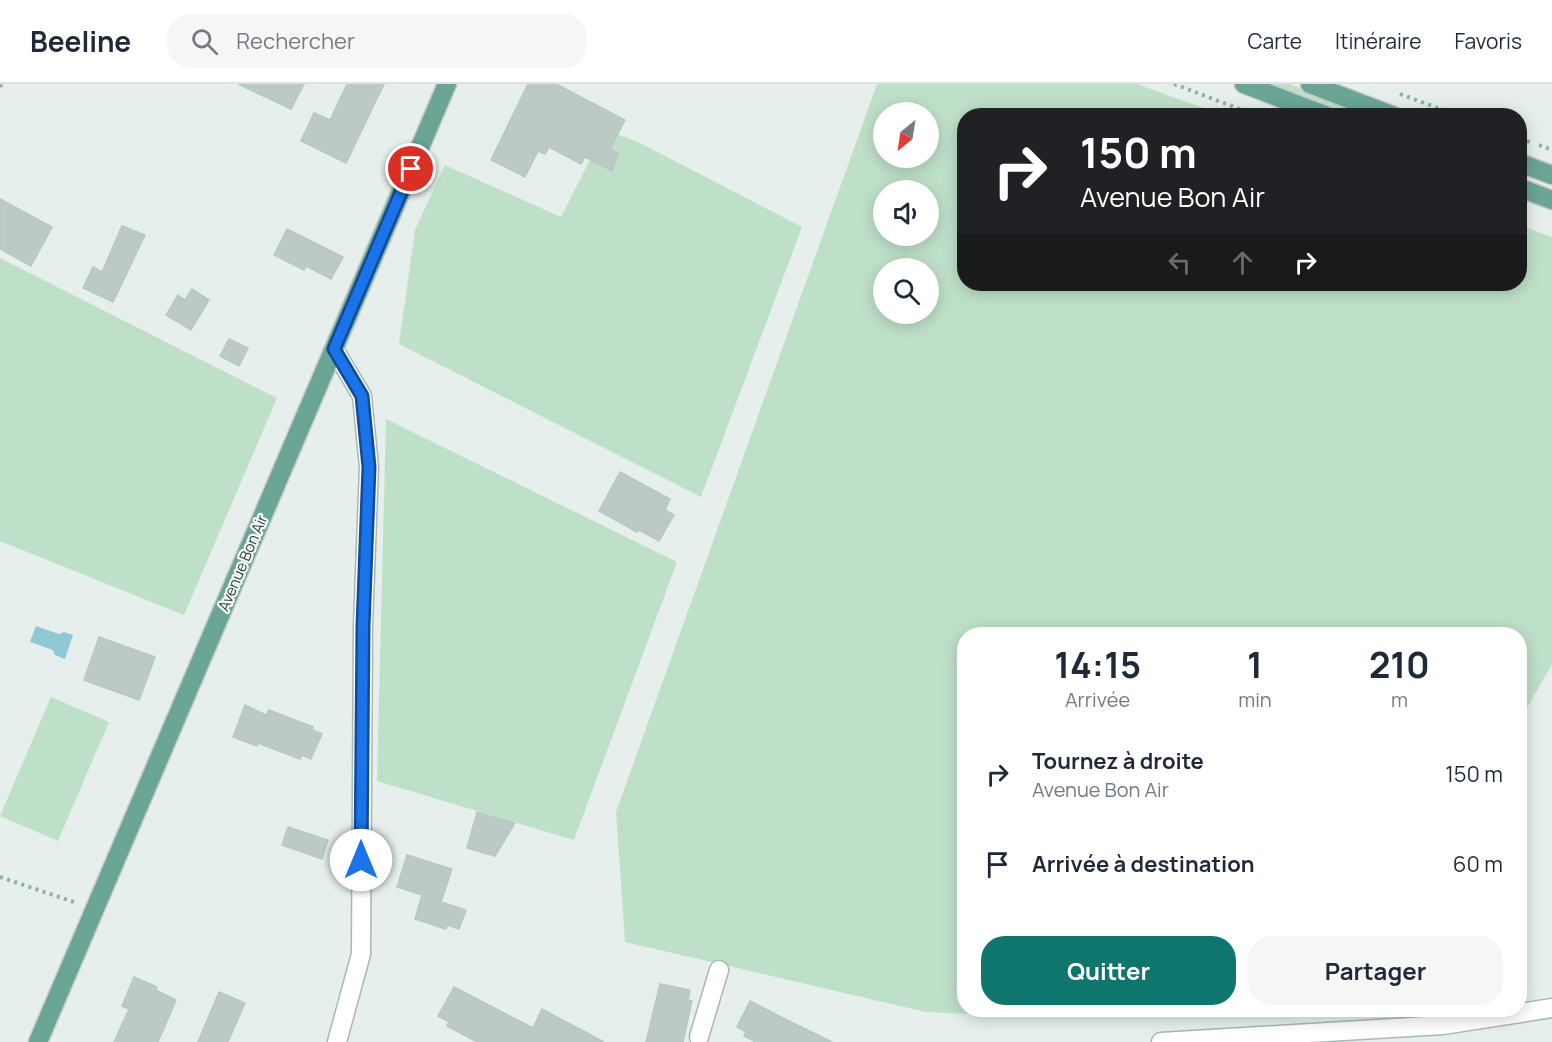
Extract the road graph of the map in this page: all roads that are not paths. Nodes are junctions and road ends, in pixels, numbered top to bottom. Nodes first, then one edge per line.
1 (447, 84) edge
2 (1244, 84) edge
3 (1310, 84) edge
4 (1307, 108) edge
5 (1373, 108) edge
6 (1527, 166) edge
7 (1552, 175) edge
8 (1527, 191) edge
9 (1552, 200) edge
10 (334, 349) junction
11 (719, 970) dead end
12 (1552, 1008) edge
13 (1527, 1012) edge
14 (1494, 1017) edge
15 (701, 1040) edge
16 (38, 1042) edge
17 (337, 1042) edge
18 (1161, 1042) edge

1 - 10 main road, Avenue Bon Air
2 - 4 main road
3 - 5 main road
6 - 7 main road
8 - 9 main road
10 - 16 main road, Avenue Bon Air
10 - 17 street
11 - 15 street
12 - 13 street
14 - 18 street

